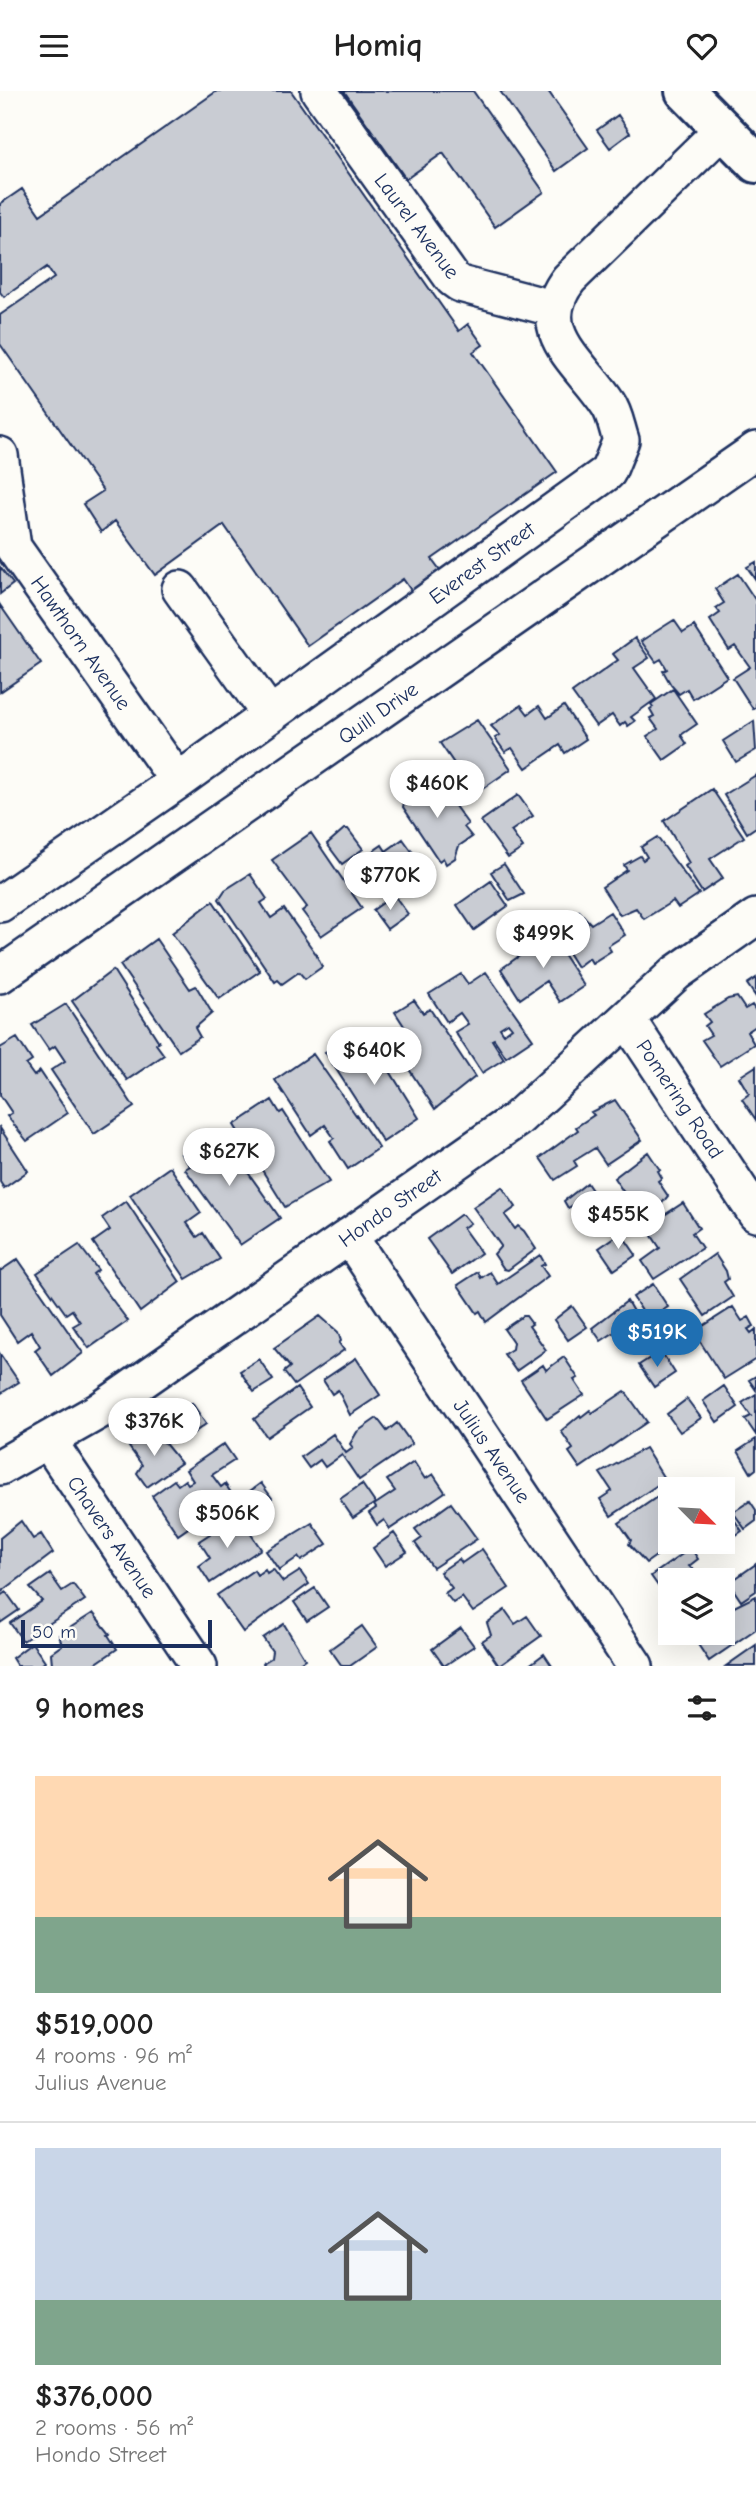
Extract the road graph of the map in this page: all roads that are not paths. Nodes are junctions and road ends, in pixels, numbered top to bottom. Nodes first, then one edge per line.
1 (319, 91) edge
2 (685, 91) edge
3 (724, 128) junction
4 (756, 163) edge
5 (552, 308) junction
6 (756, 450) edge
7 (0, 454) edge
8 (180, 589) dead end
9 (270, 715) junction
10 (178, 781) junction
11 (0, 904) edge
12 (756, 917) edge
13 (0, 975) edge
14 (627, 1019) junction
15 (756, 1214) edge
16 (349, 1236) junction
17 (50, 1442) junction
18 (0, 1467) edge
19 (199, 1666) edge
20 (635, 1666) edge

1 - 5 street, Laurel Avenue
2 - 3 main road
3 - 4 main road
3 - 5 street
5 - 9 street, Everest Street
6 - 13 street, Quill Drive
7 - 10 street, Hawthorn Avenue
8 - 9 street
9 - 10 street, Everest Street
10 - 11 street, Everest Street
12 - 14 street, Hondo Street
14 - 15 street, Pomering Road
14 - 16 street, Hondo Street
16 - 17 street, Hondo Street
16 - 20 street, Julius Avenue
17 - 18 street, Hondo Street
17 - 19 street, Chavers Avenue

